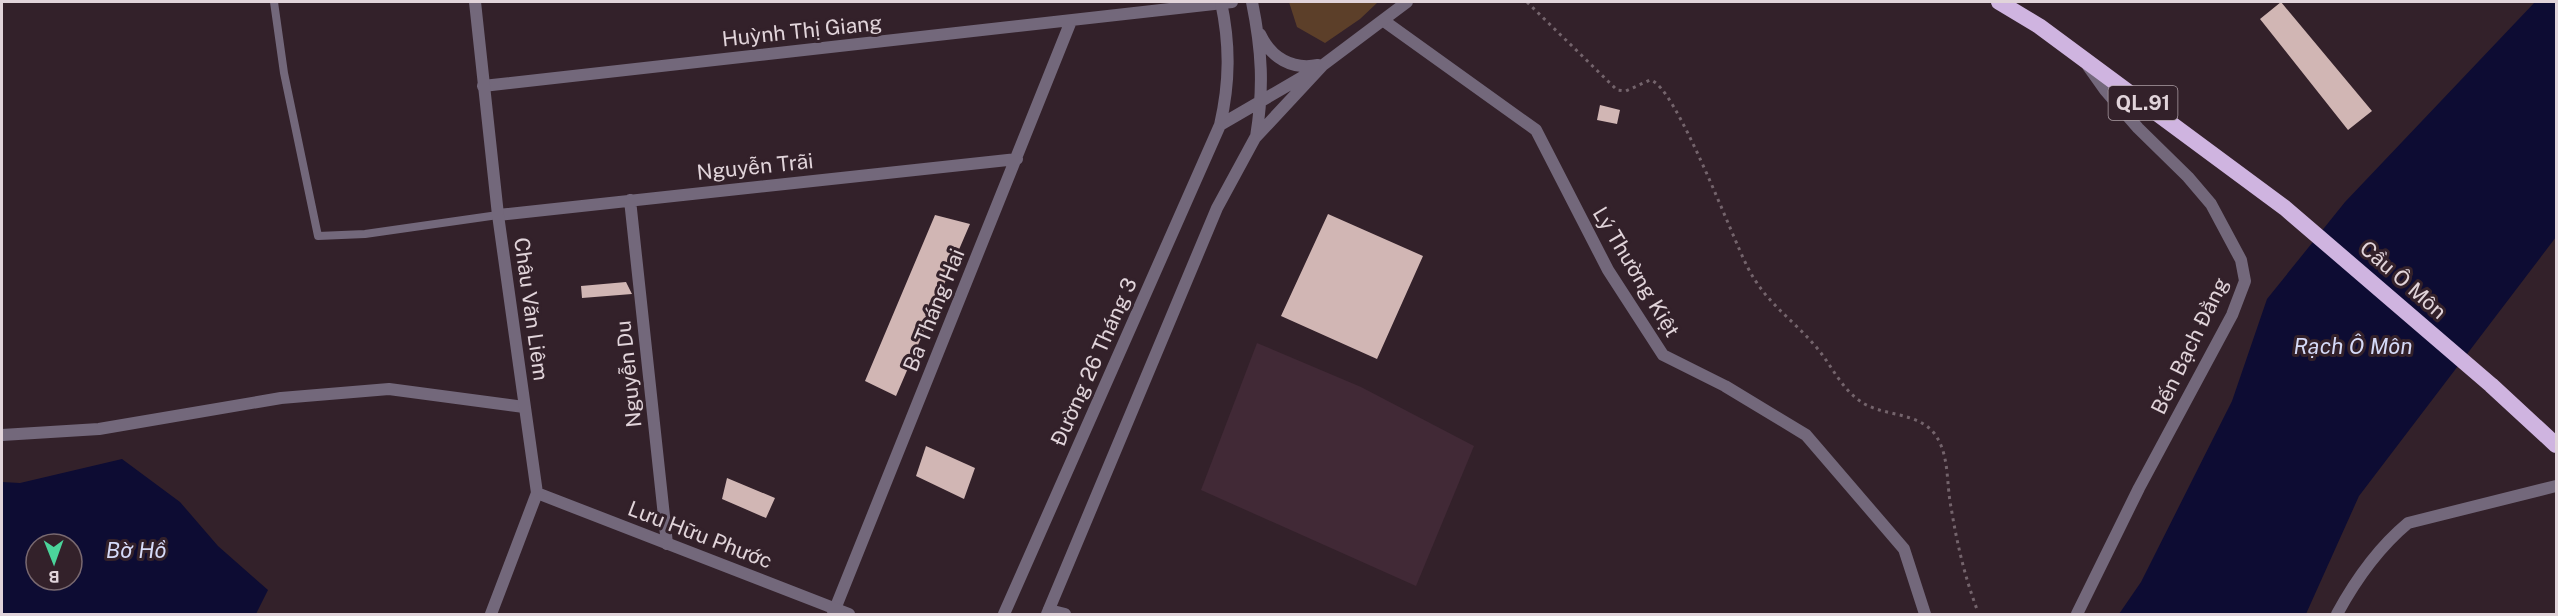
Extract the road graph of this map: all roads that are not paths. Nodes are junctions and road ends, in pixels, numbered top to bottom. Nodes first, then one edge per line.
1 (273, 2) edge
2 (475, 2) edge
3 (1225, 2) edge
4 (1252, 2) edge
5 (1407, 2) edge
6 (1999, 2) edge
7 (1071, 21) junction
8 (1384, 21) junction
9 (1257, 27) junction
10 (2082, 57) junction
11 (1323, 64) junction
12 (483, 86) junction
13 (1262, 101) junction
14 (1220, 125) junction
15 (1255, 138) junction
16 (1017, 159) junction
17 (630, 201) junction
18 (498, 215) junction
19 (524, 406) junction
20 (2, 435) edge
21 (2556, 445) edge
22 (2556, 486) edge
23 (537, 493) junction
24 (668, 544) junction
25 (834, 612) edge
26 (1048, 612) edge
27 (491, 615) edge
28 (849, 615) edge
29 (1004, 615) edge
30 (1065, 615) edge
31 (1925, 615) edge
32 (2077, 615) edge
33 (2337, 615) edge

1 - 18 lane
2 - 12 street, Châu Văn Liêm
3 - 7 street, Huỳnh Thị Giang
3 - 14 street, Đường 26 Tháng 3
4 - 9 street
5 - 8 street
6 - 10 highway, QL.91
7 - 12 street, Huỳnh Thị Giang
7 - 16 street, Ba Tháng Hai
8 - 11 street
8 - 31 street, Lý Thường Kiệt
9 - 11 street
9 - 13 street
10 - 21 highway, Cầu Ô Môn / QL.91
10 - 32 street, Bến Bạch Đằng
11 - 13 street
11 - 15 street
12 - 18 street, Châu Văn Liêm
13 - 14 street
13 - 15 street
14 - 29 street, Đường 26 Tháng 3
15 - 26 street
16 - 17 street, Nguyễn Trãi
16 - 25 street, Ba Tháng Hai
17 - 18 street, Nguyễn Trãi
17 - 24 street, Nguyễn Du
18 - 19 street, Châu Văn Liêm
19 - 20 street
19 - 23 street, Châu Văn Liêm
22 - 33 street
23 - 24 street, Lưu Hữu Phước
23 - 27 street, Châu Văn Liêm
24 - 25 street, Lưu Hữu Phước
25 - 28 street, Lưu Hữu Phước
26 - 30 street

